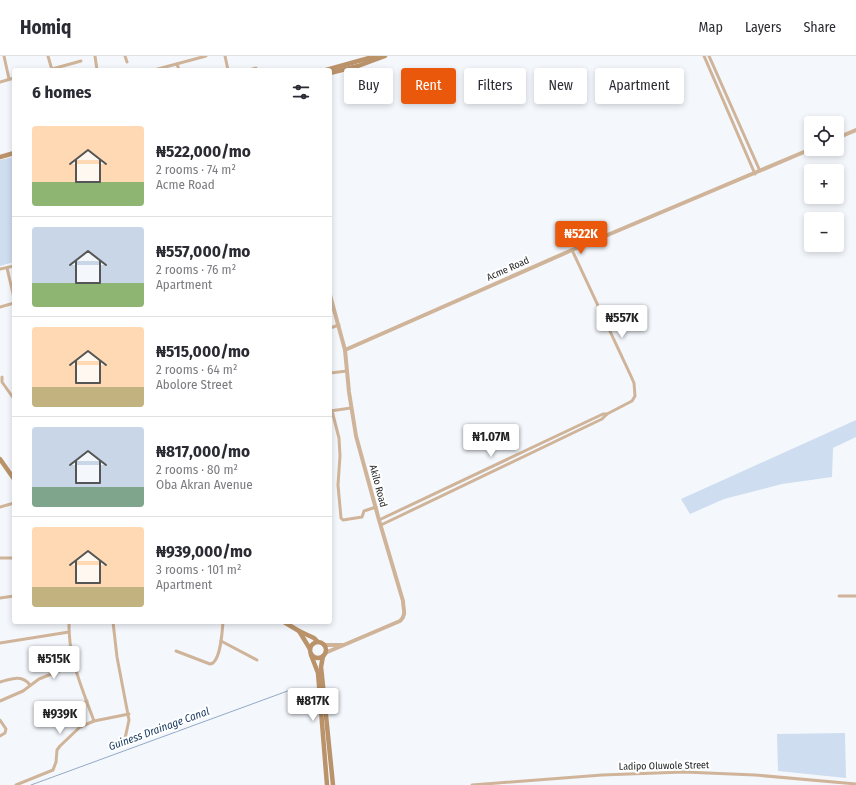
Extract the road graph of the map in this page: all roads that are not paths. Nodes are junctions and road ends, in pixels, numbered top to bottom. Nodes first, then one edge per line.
1 (4, 56) edge
2 (48, 56) edge
3 (95, 56) edge
4 (125, 56) edge
5 (206, 56) edge
6 (224, 56) edge
7 (364, 56) edge
8 (376, 56) edge
9 (384, 56) edge
10 (704, 56) edge
11 (709, 56) edge
12 (81, 61) dead end
13 (359, 61) junction
14 (127, 62) dead end
15 (177, 64) junction
16 (51, 68) edge
17 (58, 68) edge
18 (98, 68) edge
19 (162, 68) edge
20 (178, 68) edge
21 (227, 68) edge
22 (332, 68) edge
23 (332, 72) edge
24 (12, 78) edge
25 (9, 79) junction
26 (0, 82) edge
27 (740, 126) junction
28 (735, 128) junction
29 (856, 130) edge
30 (844, 135) edge
31 (804, 152) edge
32 (12, 154) edge
33 (0, 157) edge
34 (760, 171) junction
35 (755, 174) junction
36 (572, 250) junction
37 (12, 267) edge
38 (7, 268) junction
39 (0, 269) edge
40 (12, 289) edge
41 (332, 302) edge
42 (12, 303) edge
43 (0, 306) edge
44 (339, 325) junction
45 (332, 327) edge
46 (346, 350) junction
47 (347, 371) junction
48 (332, 373) edge
49 (2, 377) dead end
50 (12, 396) edge
51 (351, 408) junction
52 (332, 411) edge
53 (332, 415) edge
54 (587, 424) junction
55 (541, 443) junction
56 (544, 447) junction
57 (0, 459) edge
58 (12, 476) edge
59 (12, 505) edge
60 (376, 507) junction
61 (0, 508) edge
62 (379, 520) junction
63 (381, 525) junction
64 (0, 558) edge
65 (12, 558) edge
66 (12, 596) edge
67 (839, 596) dead end
68 (856, 596) edge
69 (0, 598) edge
70 (69, 624) edge
71 (113, 624) edge
72 (223, 624) edge
73 (287, 624) edge
74 (298, 631) junction
75 (69, 632) junction
76 (221, 641) junction
77 (317, 642) junction
78 (0, 643) edge
79 (347, 644) junction
80 (324, 645) junction
81 (310, 649) junction
82 (176, 651) dead end
83 (324, 654) junction
84 (312, 655) junction
85 (257, 660) dead end
86 (74, 665) junction
87 (0, 682) edge
88 (30, 685) junction
89 (0, 701) edge
90 (87, 701) junction
91 (60, 714) dead end
92 (128, 714) junction
93 (0, 720) edge
94 (94, 721) junction
95 (0, 736) edge
96 (124, 742) dead end
97 (16, 785) edge
98 (327, 785) edge
99 (333, 785) edge
100 (472, 785) edge
101 (854, 785) edge

1 - 25 street
2 - 16 street
3 - 18 street
4 - 14 street
5 - 15 street
6 - 21 street
7 - 13 main road
8 - 13 main road
9 - 23 main road
10 - 28 street
11 - 27 street
12 - 17 street
13 - 22 main road
15 - 19 street
15 - 20 street
24 - 25 street
25 - 26 street
27 - 28 street
27 - 34 street
28 - 35 street
29 - 30 street
31 - 34 street, Acme Road
32 - 33 main road
34 - 35 street, Acme Road
35 - 36 street, Acme Road
36 - 46 street, Acme Road
36 - 54 street
37 - 38 street
38 - 39 street
38 - 40 street
41 - 44 street, Akilo Road
42 - 43 street
44 - 45 street
44 - 46 street, Akilo Road
46 - 47 street, Akilo Road
47 - 48 street
47 - 51 street, Akilo Road
49 - 50 street
51 - 52 street
51 - 60 street, Akilo Road
53 - 60 street
54 - 55 street
54 - 56 street
55 - 56 street
55 - 62 street
56 - 63 street
57 - 58 main road
59 - 61 street
60 - 62 street, Akilo Road
62 - 63 street, Akilo Road
63 - 79 street, Akilo Road
64 - 65 street
66 - 69 street
67 - 68 street
70 - 75 street
71 - 92 street
72 - 76 street
73 - 74 main road
74 - 77 main road
74 - 81 main road
75 - 78 street
75 - 86 street
76 - 82 street
76 - 85 street
77 - 80 main road
77 - 81 main road
79 - 80 street, Akilo Road
79 - 83 street, Akilo Road
80 - 83 main road
81 - 84 main road
83 - 84 main road
83 - 99 main road
84 - 98 main road
86 - 88 street
86 - 90 street
87 - 88 street
88 - 89 street
90 - 91 street
90 - 94 street
92 - 94 street
92 - 96 street
93 - 95 street
94 - 97 street
100 - 101 street, Ladipo Oluwole Street

